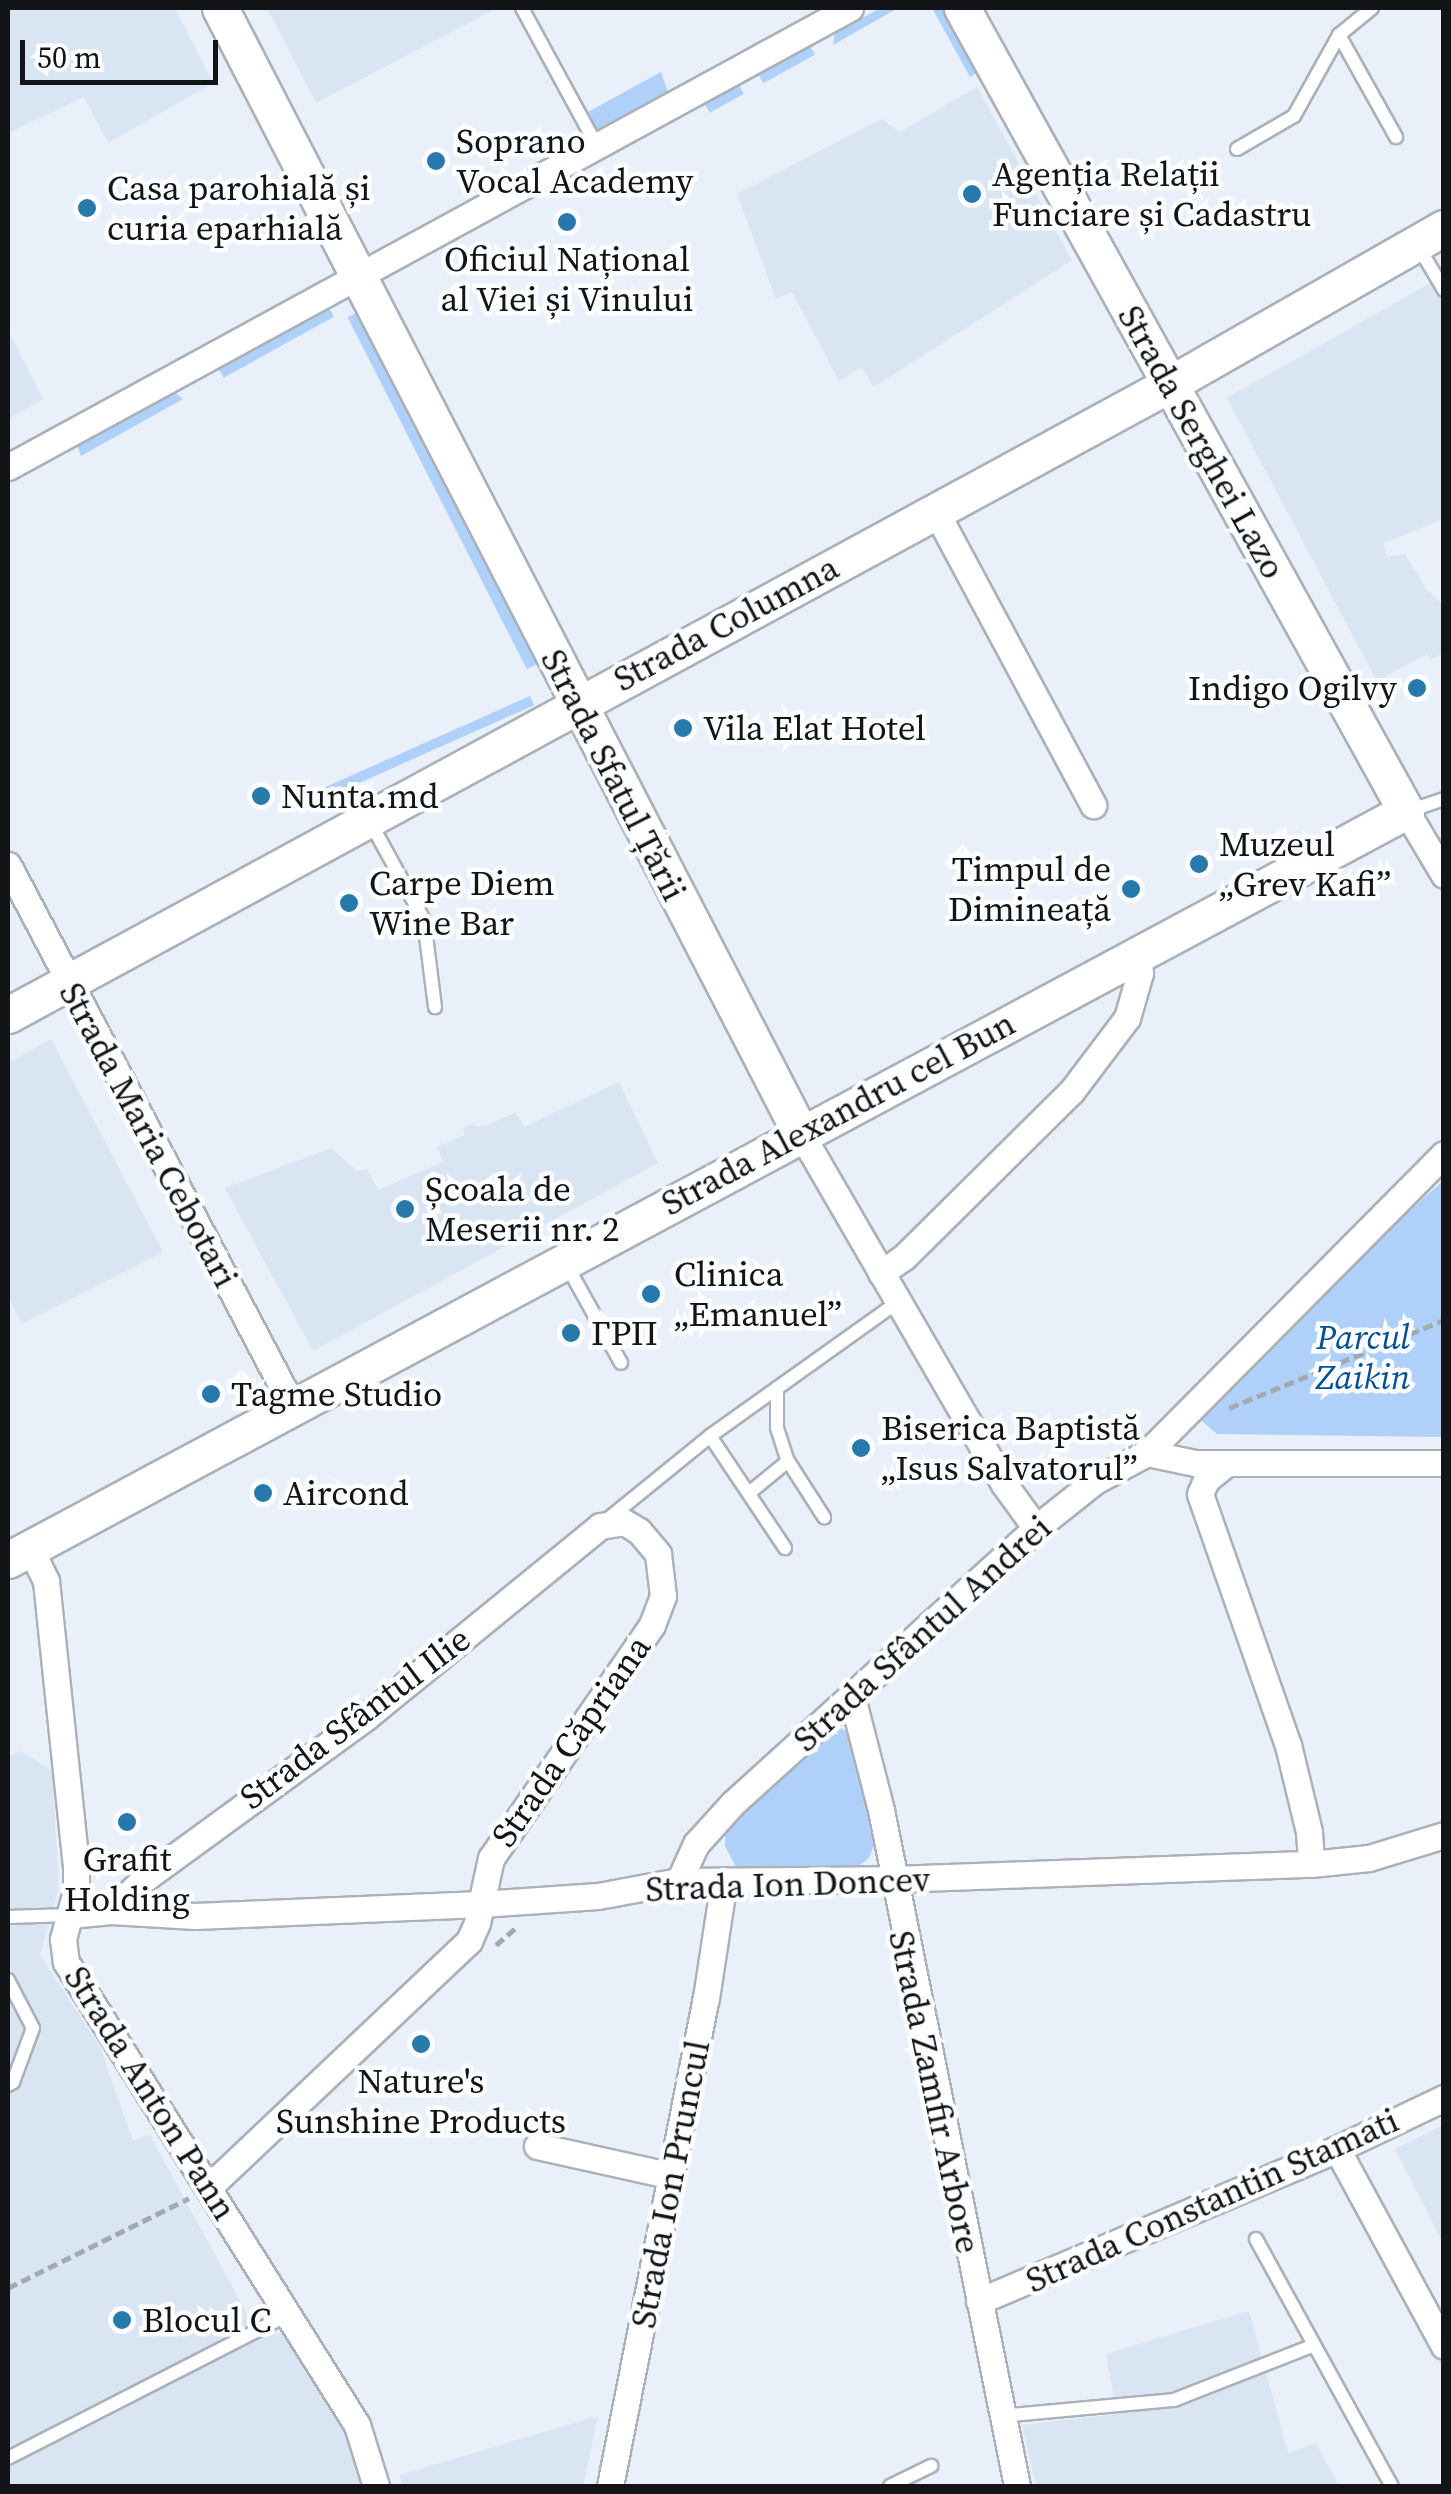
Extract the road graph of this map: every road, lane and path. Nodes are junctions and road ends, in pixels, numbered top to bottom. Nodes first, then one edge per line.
1 (220, 8) edge
2 (522, 8) edge
3 (850, 8) edge
4 (962, 8) edge
5 (1372, 8) edge
6 (1339, 35) junction
7 (1396, 137) dead end
8 (597, 146) junction
9 (1237, 149) dead end
10 (1430, 236) edge
11 (359, 276) junction
12 (1444, 290) edge
13 (1170, 384) junction
14 (8, 467) edge
15 (935, 510) junction
16 (576, 704) junction
17 (1444, 799) edge
18 (1093, 806) dead end
19 (1406, 811) junction
20 (368, 818) junction
21 (8, 866) edge
22 (1444, 875) edge
23 (1138, 953) junction
24 (68, 982) junction
25 (434, 1007) dead end
26 (8, 1015) edge
27 (800, 1132) junction
28 (1444, 1154) edge
29 (565, 1262) junction
30 (882, 1273) junction
31 (898, 1302) junction
32 (1444, 1320) edge
33 (621, 1363) dead end
34 (777, 1388) junction
35 (292, 1405) junction
36 (1228, 1408) dead end
37 (710, 1436) junction
38 (1147, 1453) junction
39 (788, 1461) junction
40 (1444, 1462) edge
41 (1227, 1463) junction
42 (748, 1493) junction
43 (824, 1517) dead end
44 (600, 1526) junction
45 (1036, 1528) junction
46 (785, 1548) dead end
47 (19, 1554) edge
48 (852, 1697) junction
49 (1444, 1835) edge
50 (1311, 1864) junction
51 (892, 1879) junction
52 (724, 1880) junction
53 (679, 1881) junction
54 (481, 1904) junction
55 (112, 1912) junction
56 (70, 1914) junction
57 (8, 1917) edge
58 (525, 1919) dead end
59 (486, 1954) dead end
60 (8, 1980) edge
61 (8, 2085) edge
62 (1444, 2098) edge
63 (537, 2146) dead end
64 (1337, 2150) junction
65 (672, 2176) junction
66 (209, 2188) junction
67 (1256, 2239) dead end
68 (8, 2288) edge
69 (979, 2301) junction
70 (289, 2314) junction
71 (1314, 2345) junction
72 (1444, 2346) edge
73 (1001, 2416) junction
74 (8, 2458) edge
75 (931, 2466) dead end
76 (376, 2486) edge
77 (610, 2486) edge
78 (890, 2486) edge
79 (1016, 2486) edge
80 (1392, 2486) edge

1 - 11 main road, Strada Sfatul Țării
2 - 8 lane
3 - 8 street
4 - 13 main road, Strada Serghei Lazo
5 - 6 lane
6 - 7 lane
6 - 9 lane
8 - 11 street
10 - 12 lane
10 - 13 main road, Strada Columna
11 - 14 street
11 - 16 main road, Strada Sfatul Țării
13 - 15 main road, Strada Columna
13 - 19 main road, Strada Serghei Lazo
15 - 16 main road, Strada Columna
15 - 18 street
16 - 20 main road, Strada Columna
16 - 27 main road, Strada Sfatul Țării
17 - 19 lane
19 - 22 street, Strada Serghei Lazo
19 - 23 main road, Strada Alexandru cel Bun
20 - 24 main road, Strada Columna
20 - 25 lane
21 - 24 street, Strada Maria Cebotari
23 - 27 main road, Strada Alexandru cel Bun
23 - 30 street
24 - 26 main road, Strada Columna
24 - 35 street, Strada Maria Cebotari
27 - 29 main road, Strada Alexandru cel Bun
27 - 30 street, Strada Sfatul Țării
28 - 38 street, Strada Sfântul Andrei
29 - 33 lane
29 - 35 main road, Strada Alexandru cel Bun
30 - 31 street, Strada Sfatul Țării
31 - 34 lane
31 - 45 street, Strada Sfatul Țării
32 - 36 path
34 - 37 lane
34 - 39 lane
35 - 47 main road, Strada Alexandru cel Bun
37 - 42 lane
37 - 44 lane
38 - 41 street
38 - 45 street, Strada Sfântul Andrei
39 - 42 lane
39 - 43 lane
40 - 41 street
41 - 50 street
42 - 46 lane
44 - 54 street, Strada Căpriana
44 - 55 street, Strada Sfântul Ilie
45 - 48 street, Strada Sfântul Andrei
47 - 56 street, Strada Anton Pann
48 - 51 street, Strada Zamfir Arbore
48 - 53 street, Strada Sfântul Andrei
49 - 50 street, Strada Ion Doncev
50 - 51 street, Strada Ion Doncev
51 - 52 street, Strada Ion Doncev
51 - 69 street, Strada Zamfir Arbore
52 - 53 street, Strada Ion Doncev
52 - 65 street, Strada Ion Pruncul
53 - 54 street, Strada Ion Doncev
54 - 55 street, Strada Ion Doncev
54 - 66 street, Strada Căpriana
55 - 56 street, Strada Ion Doncev
56 - 57 lane
56 - 66 street, Strada Anton Pann
58 - 59 path
60 - 61 lane
62 - 64 street, Strada Constantin Stamati
63 - 65 street
64 - 69 street, Strada Constantin Stamati
64 - 72 street
65 - 77 street, Strada Ion Pruncul
66 - 68 path
66 - 70 street, Strada Anton Pann
67 - 71 lane
69 - 73 street, Strada Zamfir Arbore
70 - 74 lane
70 - 76 street, Strada Anton Pann
71 - 73 lane
71 - 80 lane
73 - 79 street, Strada Zamfir Arbore
75 - 78 lane

